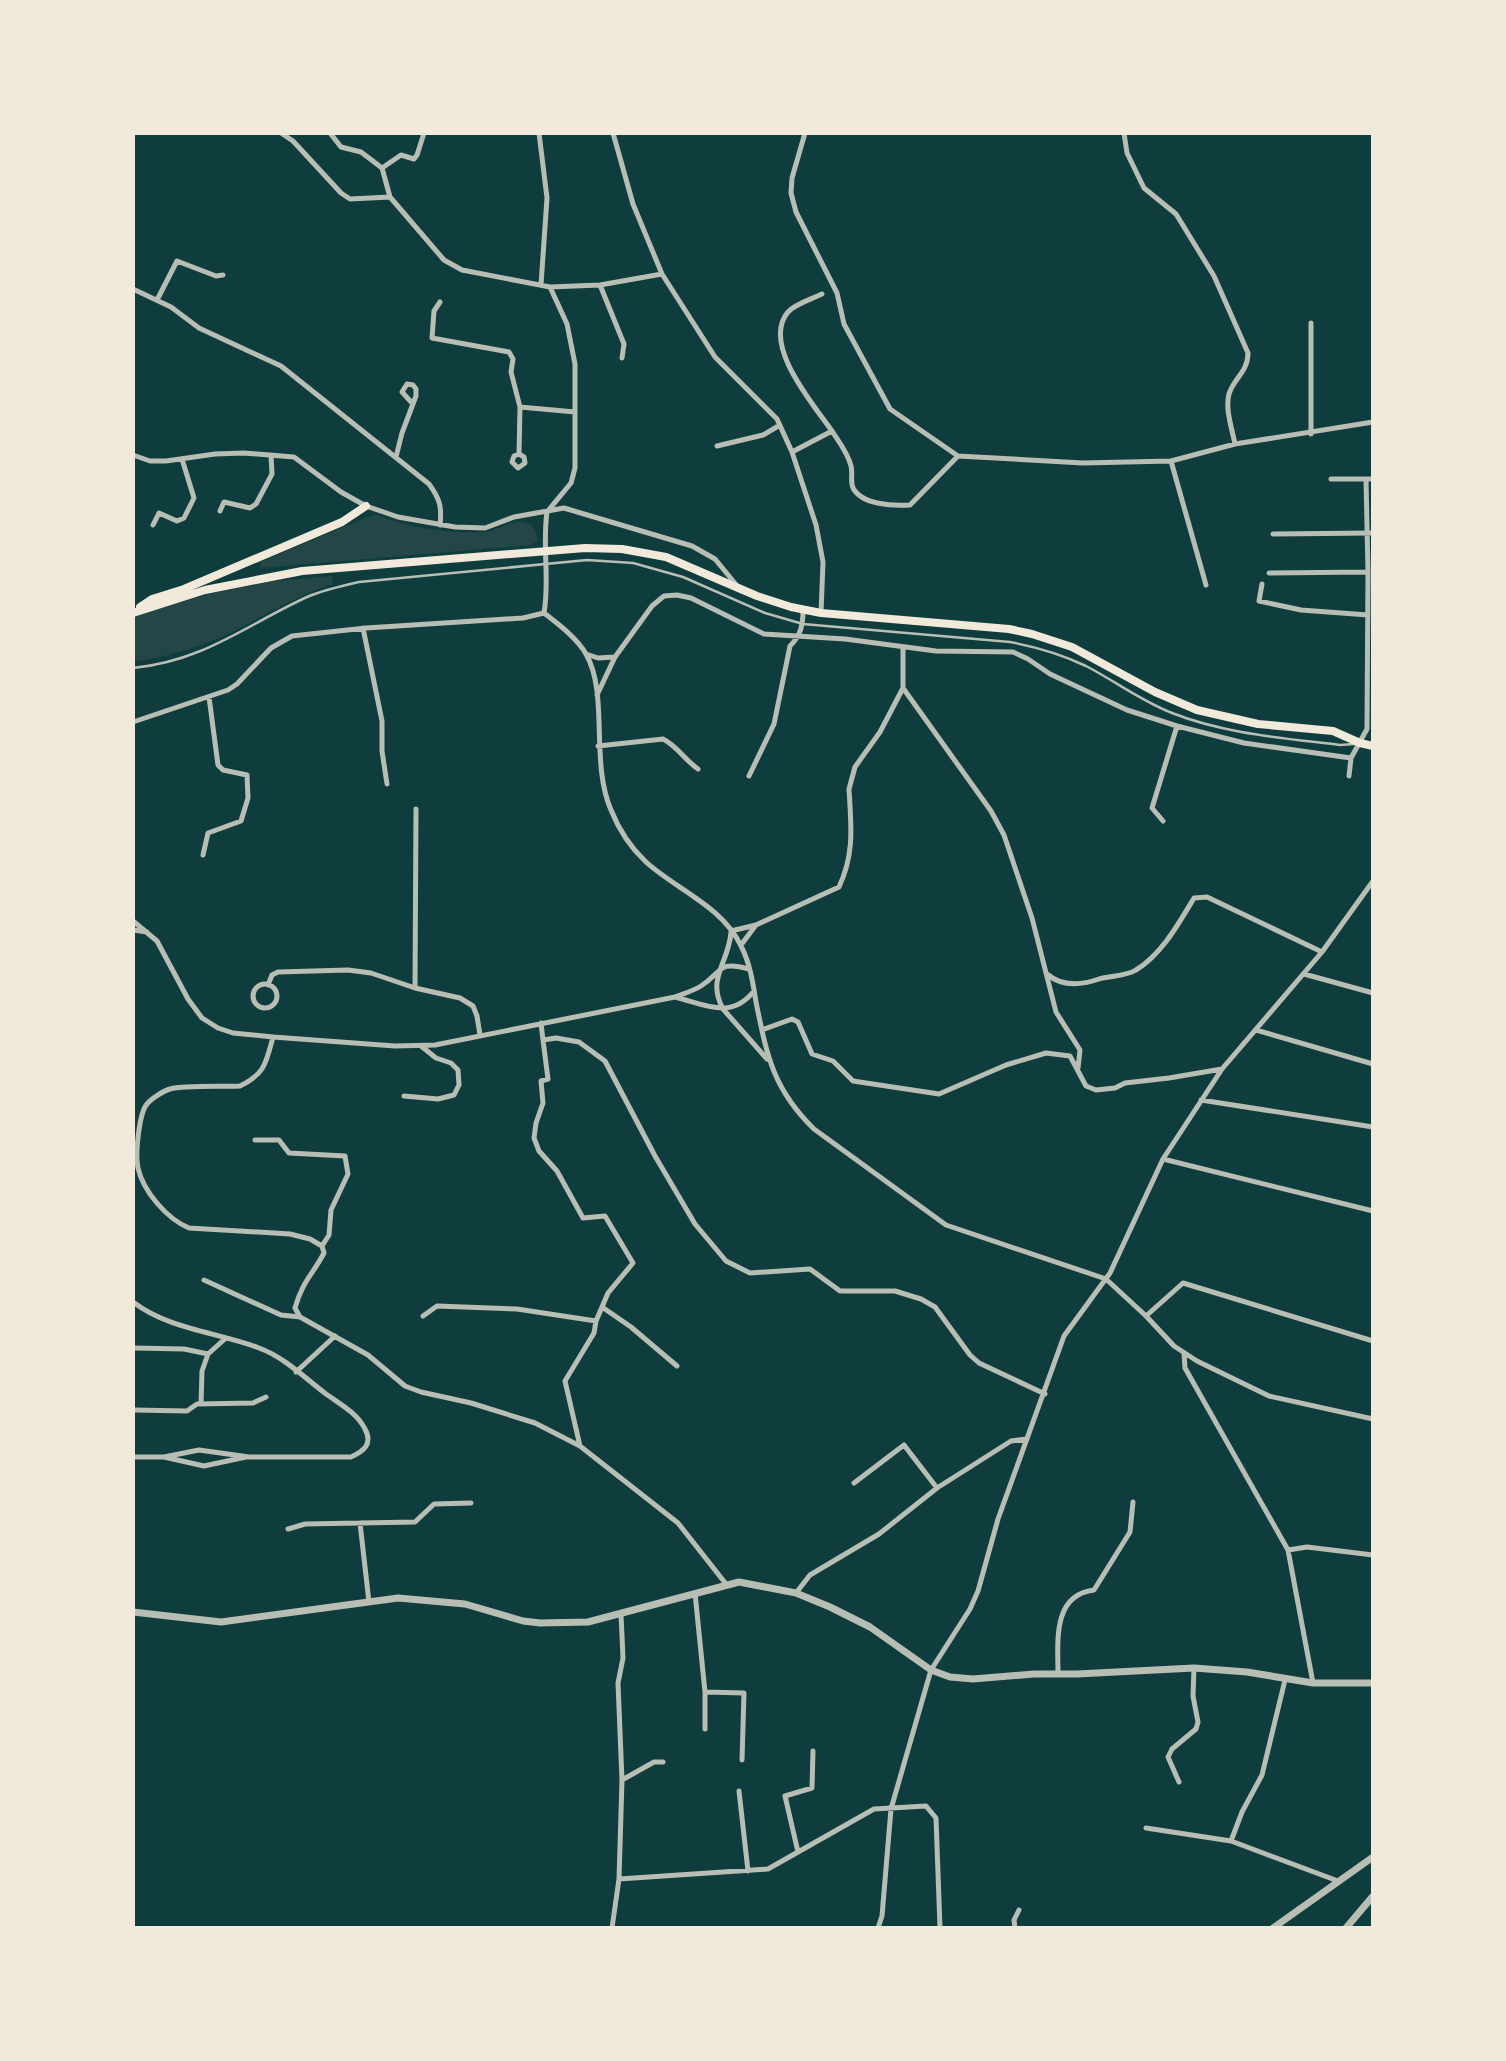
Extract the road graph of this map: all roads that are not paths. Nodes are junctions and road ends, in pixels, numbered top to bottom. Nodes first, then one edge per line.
1 (281, 133) edge
2 (330, 133) edge
3 (424, 133) edge
4 (540, 133) edge
5 (613, 133) edge
6 (805, 133) edge
7 (1124, 133) edge
8 (382, 168) junction
9 (390, 197) junction
10 (662, 274) junction
11 (223, 275) dead end
12 (541, 285) junction
13 (600, 285) junction
14 (550, 287) junction
15 (133, 289) edge
16 (822, 294) dead end
17 (157, 300) junction
18 (440, 302) dead end
19 (1311, 323) dead end
20 (622, 358) dead end
21 (413, 404) dead end
22 (520, 407) junction
23 (575, 412) junction
24 (1373, 422) edge
25 (780, 425) junction
26 (832, 431) junction
27 (1311, 434) junction
28 (1236, 444) junction
29 (717, 446) dead end
30 (792, 452) junction
31 (519, 454) dead end
32 (133, 455) edge
33 (271, 455) junction
34 (958, 456) junction
35 (396, 457) junction
36 (182, 459) junction
37 (1171, 461) junction
38 (1331, 479) dead end
39 (1366, 479) junction
40 (1373, 479) edge
41 (366, 506) junction
42 (220, 511) dead end
43 (547, 512) junction
44 (153, 525) dead end
45 (440, 525) junction
46 (1370, 533) edge
47 (1273, 534) dead end
48 (1368, 572) junction
49 (1269, 573) dead end
50 (1262, 584) dead end
51 (1206, 585) dead end
52 (737, 587) junction
53 (803, 610) junction
54 (133, 612) edge
55 (544, 613) junction
56 (821, 614) junction
57 (1368, 615) junction
58 (803, 624) junction
59 (363, 628) junction
60 (799, 638) junction
61 (903, 648) junction
62 (586, 654) junction
63 (615, 657) junction
64 (133, 668) edge
65 (902, 688) junction
66 (597, 695) junction
67 (209, 697) junction
68 (133, 722) edge
69 (1177, 726) junction
70 (1360, 743) junction
71 (598, 746) junction
72 (1373, 746) edge
73 (1351, 758) junction
74 (698, 769) dead end
75 (748, 776) dead end
76 (1349, 776) dead end
77 (387, 784) dead end
78 (416, 809) dead end
79 (1163, 821) dead end
80 (203, 855) dead end
81 (1373, 881) edge
82 (133, 920) edge
83 (757, 925) junction
84 (133, 930) edge
85 (731, 931) junction
86 (147, 932) junction
87 (741, 945) junction
88 (1322, 952) junction
89 (721, 967) junction
90 (749, 969) junction
91 (1048, 974) junction
92 (1304, 974) junction
93 (268, 985) junction
94 (415, 988) junction
95 (754, 991) junction
96 (1373, 993) edge
97 (675, 997) junction
98 (723, 1009) junction
99 (541, 1023) junction
100 (762, 1030) junction
101 (1255, 1030) junction
102 (480, 1035) junction
103 (272, 1037) junction
104 (543, 1040) junction
105 (421, 1046) junction
106 (769, 1062) junction
107 (1373, 1064) edge
108 (1078, 1068) junction
109 (1222, 1069) junction
110 (404, 1096) dead end
111 (1201, 1100) junction
112 (1373, 1127) edge
113 (255, 1140) dead end
114 (1163, 1159) junction
115 (1373, 1211) edge
116 (321, 1246) junction
117 (1106, 1279) junction
118 (204, 1280) dead end
119 (133, 1302) edge
120 (602, 1307) junction
121 (423, 1316) dead end
122 (1146, 1316) junction
123 (300, 1317) junction
124 (596, 1321) junction
125 (335, 1336) junction
126 (226, 1338) junction
127 (1373, 1341) edge
128 (133, 1348) edge
129 (1184, 1353) junction
130 (208, 1354) junction
131 (677, 1366) dead end
132 (296, 1372) junction
133 (1045, 1394) junction
134 (266, 1397) dead end
135 (201, 1404) junction
136 (133, 1410) edge
137 (1373, 1419) edge
138 (1027, 1439) junction
139 (580, 1446) junction
140 (133, 1457) edge
141 (164, 1457) junction
142 (249, 1457) junction
143 (854, 1483) dead end
144 (936, 1488) junction
145 (1133, 1502) dead end
146 (471, 1503) dead end
147 (360, 1523) junction
148 (288, 1529) dead end
149 (1288, 1550) junction
150 (1373, 1555) edge
151 (726, 1584) junction
152 (695, 1592) junction
153 (796, 1593) junction
154 (369, 1602) junction
155 (133, 1612) edge
156 (621, 1614) junction
157 (1194, 1668) junction
158 (931, 1670) junction
159 (1058, 1674) junction
160 (1285, 1680) junction
161 (1312, 1684) junction
162 (1373, 1684) edge
163 (705, 1692) junction
164 (705, 1729) dead end
165 (813, 1751) dead end
166 (742, 1760) dead end
167 (663, 1762) dead end
168 (622, 1780) junction
169 (1179, 1782) dead end
170 (738, 1791) dead end
171 (892, 1807) junction
172 (1146, 1828) dead end
173 (1231, 1841) junction
174 (798, 1852) junction
175 (1373, 1857) edge
176 (748, 1871) junction
177 (619, 1879) junction
178 (1338, 1881) junction
179 (1373, 1896) edge
180 (1019, 1910) dead end
181 (612, 1928) edge
182 (878, 1928) edge
183 (940, 1928) edge
184 (1015, 1928) edge
185 (1273, 1928) edge
186 (1346, 1928) edge

1 - 9 street
2 - 8 street
3 - 8 street
4 - 12 street
5 - 10 street
6 - 34 street
7 - 28 street
8 - 9 street
9 - 12 street
10 - 13 street
10 - 25 street
11 - 17 street
12 - 14 street
13 - 14 street
13 - 20 street
14 - 23 street
15 - 17 street
16 - 26 street
17 - 35 street
18 - 22 street
19 - 27 street
21 - 35 street
22 - 23 street
22 - 31 street
23 - 43 street
24 - 27 street
25 - 29 street
25 - 30 street
26 - 30 street
26 - 34 street
27 - 28 street
28 - 37 street
30 - 56 street
32 - 36 street
33 - 36 street
33 - 41 street
33 - 42 street
34 - 37 street
35 - 45 street
36 - 44 street
37 - 51 street
38 - 39 street
39 - 40 street
39 - 46 street
41 - 45 street
41 - 54 main road
43 - 45 street
43 - 52 street
43 - 55 street
46 - 47 street
46 - 48 street
48 - 49 street
48 - 57 street
50 - 57 street
52 - 53 main road
52 - 54 main road
53 - 56 main road
53 - 58 street
55 - 59 street
55 - 62 street
56 - 70 main road
57 - 70 street
58 - 60 street
58 - 64 lane
58 - 70 lane
59 - 67 street
59 - 77 street
60 - 61 street
60 - 63 street
60 - 75 street
61 - 65 street
61 - 69 street
62 - 63 street
62 - 66 street
63 - 66 street
65 - 83 street
65 - 91 street
66 - 71 street
67 - 68 street
67 - 80 street
69 - 73 street
69 - 79 street
70 - 72 main road
70 - 73 street
71 - 74 street
71 - 85 street
73 - 76 street
78 - 94 street
81 - 88 street
82 - 86 street
83 - 85 street
83 - 87 street
84 - 86 street
85 - 87 street
85 - 89 street
86 - 103 street
87 - 90 street
88 - 91 street
88 - 92 street
89 - 90 street
89 - 97 street
89 - 98 street
90 - 95 street
91 - 108 street
92 - 96 street
92 - 101 street
93 - 93 street
93 - 94 street
94 - 102 street
95 - 98 street
95 - 100 street
97 - 98 street
97 - 99 street
98 - 106 street
99 - 102 street
99 - 104 street
100 - 106 street
100 - 108 street
101 - 107 street
101 - 109 street
102 - 105 street
103 - 105 street
103 - 116 street
104 - 120 street
104 - 133 street
105 - 110 street
106 - 117 street
108 - 109 street
109 - 111 street
111 - 112 street
111 - 114 street
113 - 116 street
114 - 115 street
114 - 117 street
116 - 123 street
117 - 122 street
117 - 133 street
118 - 123 street
119 - 126 street
120 - 124 street
120 - 131 street
121 - 124 street
122 - 127 street
122 - 129 street
123 - 125 street
124 - 139 street
125 - 132 street
125 - 139 street
126 - 130 street
126 - 132 street
128 - 130 street
129 - 137 street
129 - 149 street
130 - 135 street
132 - 142 street
133 - 138 street
134 - 135 street
135 - 136 street
138 - 144 street
138 - 158 street
139 - 151 street
140 - 141 street
141 - 142 street
141 - 142 street
143 - 144 street
144 - 153 street
145 - 159 street
146 - 147 street
147 - 148 street
147 - 154 street
149 - 150 street
149 - 161 street
151 - 152 street
151 - 153 street
152 - 156 street
152 - 163 street
153 - 158 street
154 - 155 street
154 - 156 street
156 - 168 street
157 - 159 street
157 - 160 street
157 - 169 street
158 - 159 street
158 - 171 street
160 - 161 street
160 - 173 street
161 - 162 street
163 - 164 street
163 - 166 street
165 - 174 street
167 - 168 street
168 - 177 street
170 - 176 street
171 - 174 street
171 - 182 street
171 - 183 street
172 - 173 street
173 - 178 street
174 - 176 street
175 - 178 street
176 - 177 street
177 - 181 street
178 - 185 street
179 - 186 street
180 - 184 street

